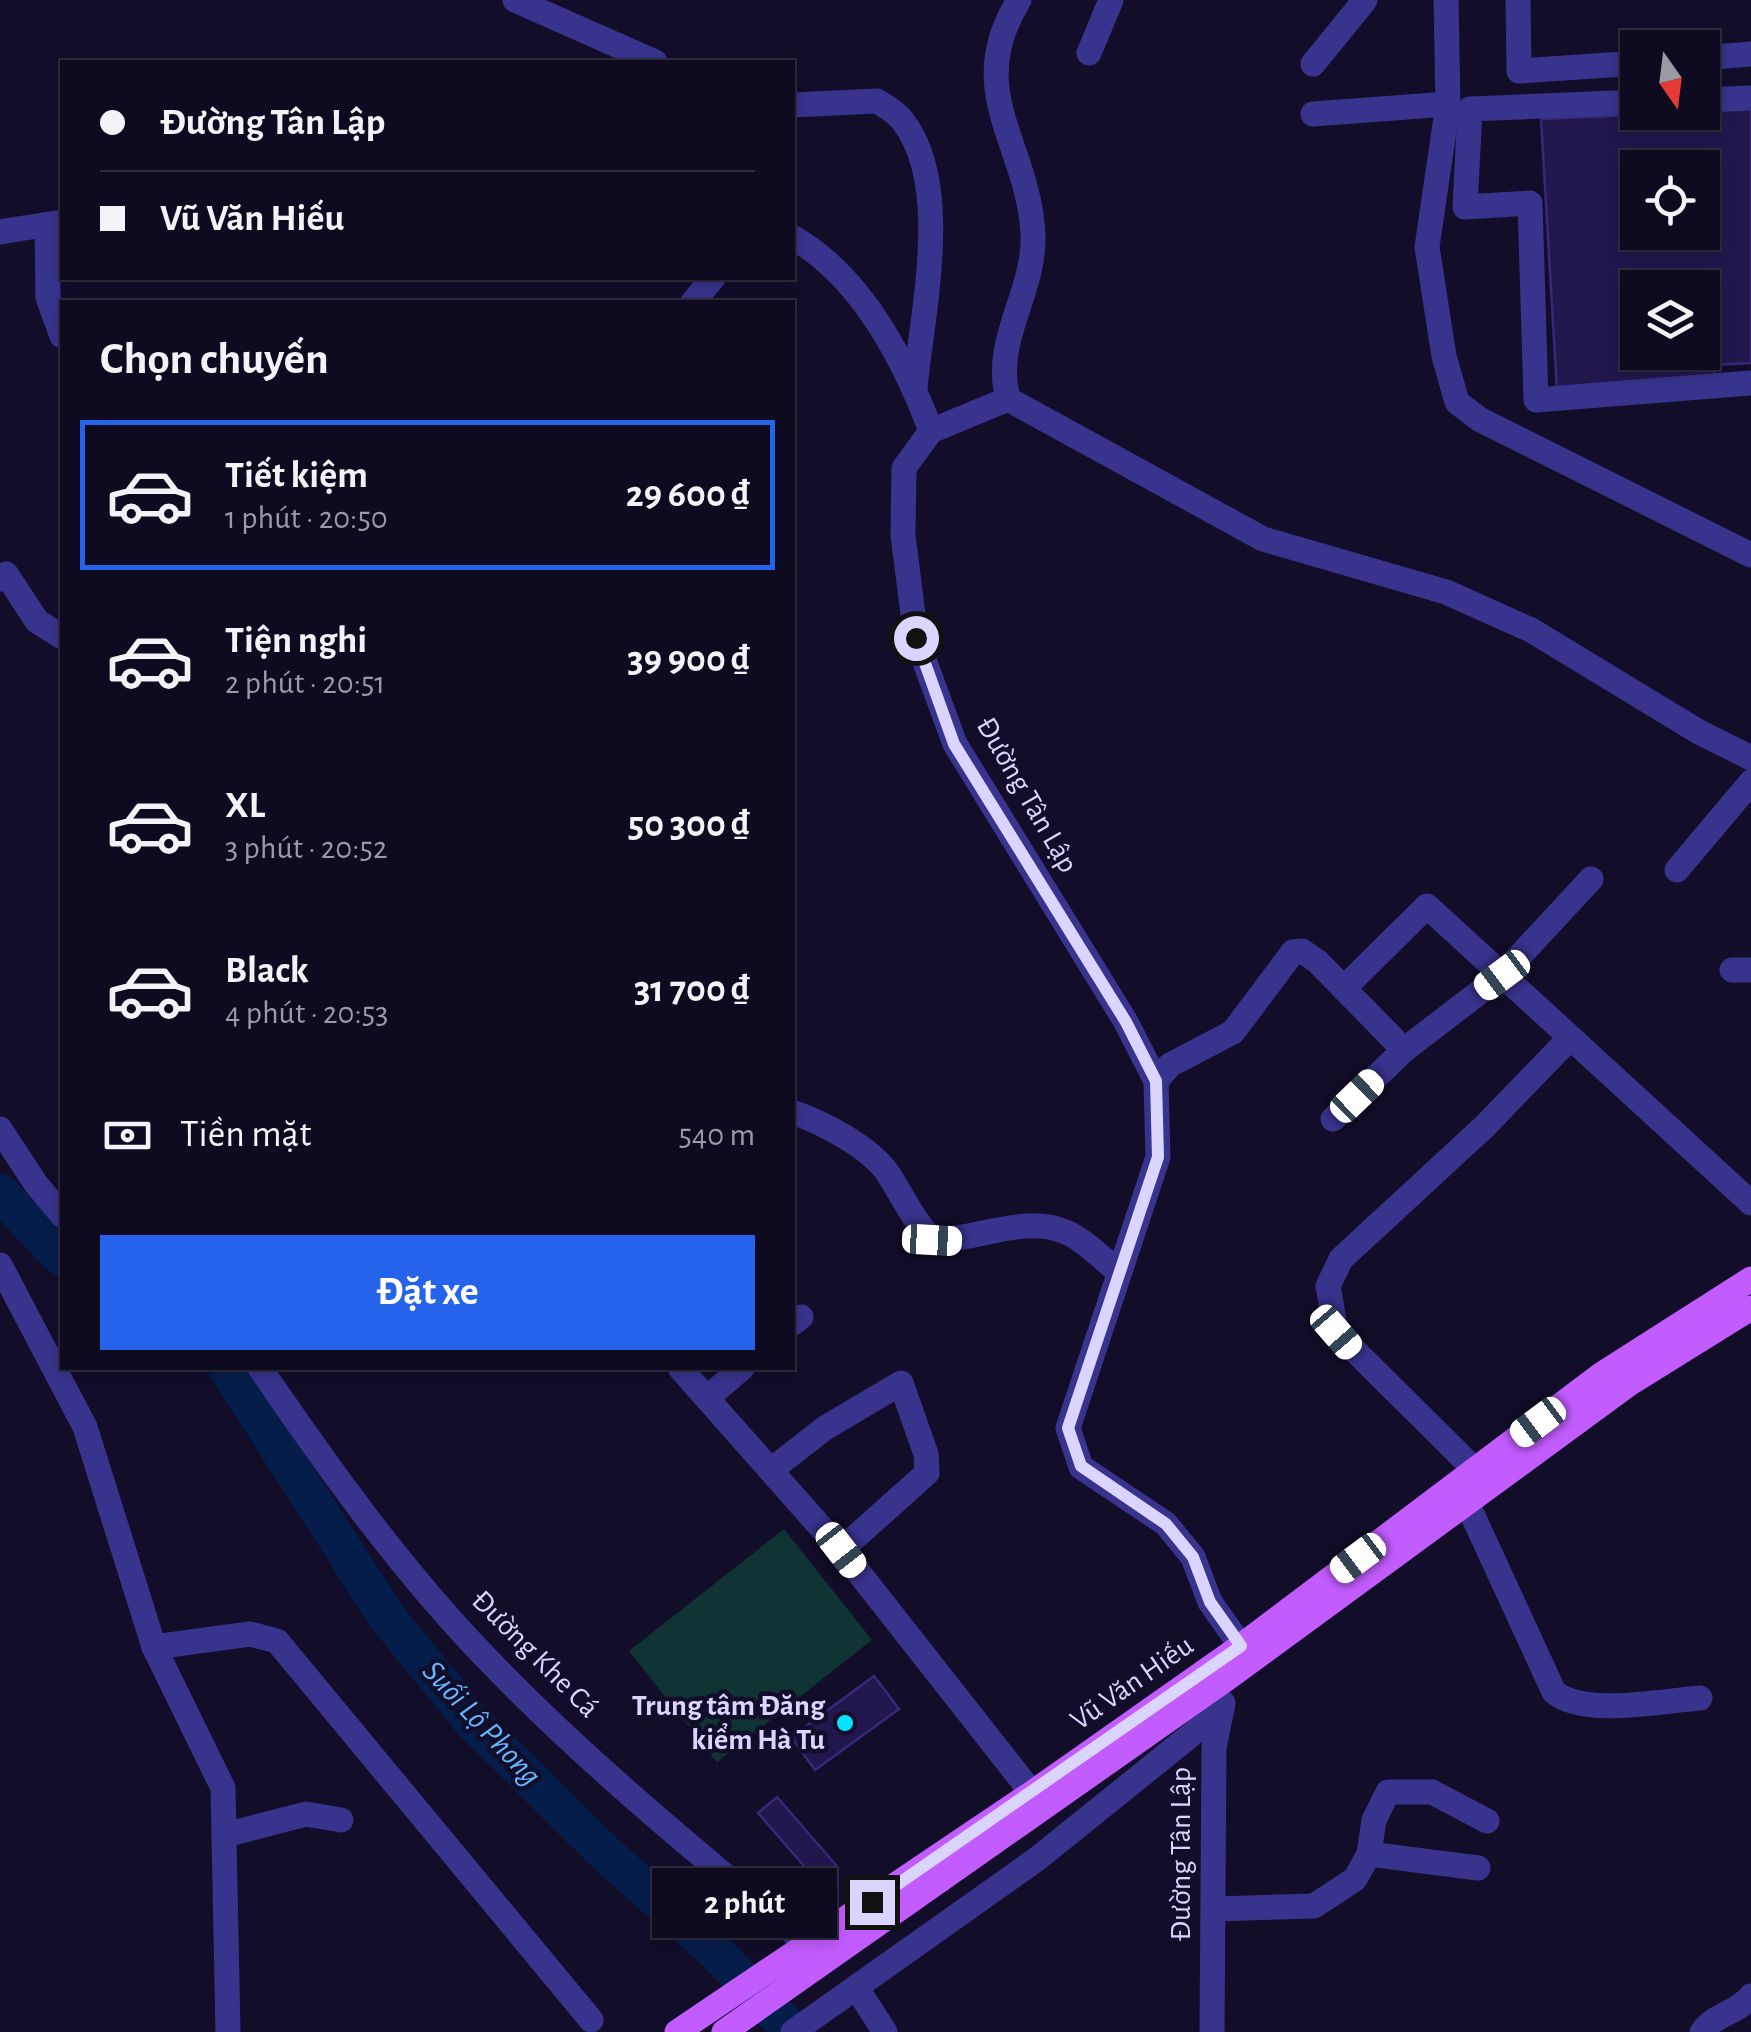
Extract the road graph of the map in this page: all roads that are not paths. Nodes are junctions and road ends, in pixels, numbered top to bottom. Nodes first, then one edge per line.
1 (516, 0) edge
2 (1018, 0) edge
3 (1112, 0) edge
4 (1365, 0) edge
5 (1446, 0) edge
6 (1518, 0) edge
7 (1089, 53) dead end
8 (1751, 54) edge
9 (1720, 57) edge
10 (651, 60) edge
11 (1620, 63) edge
12 (1313, 64) dead end
13 (1751, 98) edge
14 (1720, 99) edge
15 (1620, 103) edge
16 (1448, 104) junction
17 (795, 105) edge
18 (1313, 114) dead end
19 (55, 224) edge
20 (0, 232) edge
21 (795, 239) edge
22 (711, 280) edge
23 (695, 300) edge
24 (60, 331) edge
25 (1751, 383) edge
26 (915, 388) junction
27 (1008, 399) junction
28 (931, 431) junction
29 (1751, 555) edge
30 (0, 578) edge
31 (60, 636) edge
32 (1751, 758) edge
33 (1751, 782) edge
34 (1676, 870) dead end
35 (1591, 879) dead end
36 (1502, 975) junction
37 (1345, 987) junction
38 (1570, 1038) junction
39 (1404, 1050) junction
40 (1156, 1081) junction
41 (795, 1113) edge
42 (1333, 1119) dead end
43 (0, 1128) edge
44 (1751, 1203) edge
45 (60, 1212) edge
46 (0, 1266) edge
47 (1119, 1272) junction
48 (1751, 1279) edge
49 (1751, 1308) edge
50 (261, 1370) edge
51 (682, 1370) edge
52 (740, 1370) edge
53 (707, 1398) junction
54 (771, 1470) junction
55 (1475, 1470) junction
56 (1467, 1503) junction
57 (841, 1550) junction
58 (1241, 1646) junction
59 (154, 1647) junction
60 (1229, 1677) junction
61 (1700, 1698) dead end
62 (1222, 1710) junction
63 (1032, 1793) junction
64 (341, 1820) dead end
65 (1487, 1821) dead end
66 (225, 1835) junction
67 (1369, 1854) junction
68 (1478, 1868) dead end
69 (1214, 1908) junction
70 (798, 1952) junction
71 (856, 1987) junction
72 (1751, 1996) edge
73 (591, 2020) dead end
74 (228, 2032) edge
75 (677, 2032) edge
76 (724, 2032) edge
77 (793, 2032) edge
78 (885, 2032) edge
79 (1212, 2032) edge
80 (1702, 2032) edge

1 - 10 street
2 - 27 street
3 - 7 street
4 - 12 street
5 - 16 street
6 - 11 street
8 - 9 street
13 - 14 street
15 - 25 street
16 - 18 street
16 - 29 street
17 - 26 street
19 - 20 street
19 - 24 street
21 - 26 street
22 - 23 street
26 - 28 street
27 - 28 street
27 - 32 street
28 - 40 street, Đường Tân Lập
30 - 31 street
33 - 34 street
35 - 36 street
36 - 37 street
36 - 38 street
36 - 39 street
37 - 39 street
37 - 40 street
38 - 44 street
38 - 55 street
39 - 42 street
40 - 47 street, Đường Tân Lập
41 - 47 street
43 - 45 street
46 - 59 street
47 - 58 street, Đường Tân Lập
48 - 55 main road, Vũ Văn Hiếu
49 - 56 main road, Vũ Văn Hiếu
50 - 70 street, Đường Khe Cá
51 - 53 street
52 - 53 street
53 - 54 street
54 - 57 street
54 - 57 street
55 - 58 main road, Vũ Văn Hiếu
56 - 60 main road, Vũ Văn Hiếu
56 - 61 street
57 - 63 street
58 - 63 main road, Vũ Văn Hiếu
59 - 66 street
59 - 73 street
60 - 62 street, Đường Tân Lập
60 - 76 main road, Vũ Văn Hiếu
62 - 69 street, Đường Tân Lập
62 - 71 street
63 - 70 main road, Vũ Văn Hiếu
64 - 66 street
65 - 67 street
66 - 74 street
67 - 68 street
67 - 69 street
69 - 79 street, Đường Tân Lập
70 - 75 main road, Vũ Văn Hiếu
71 - 77 street
71 - 78 street
72 - 80 street

